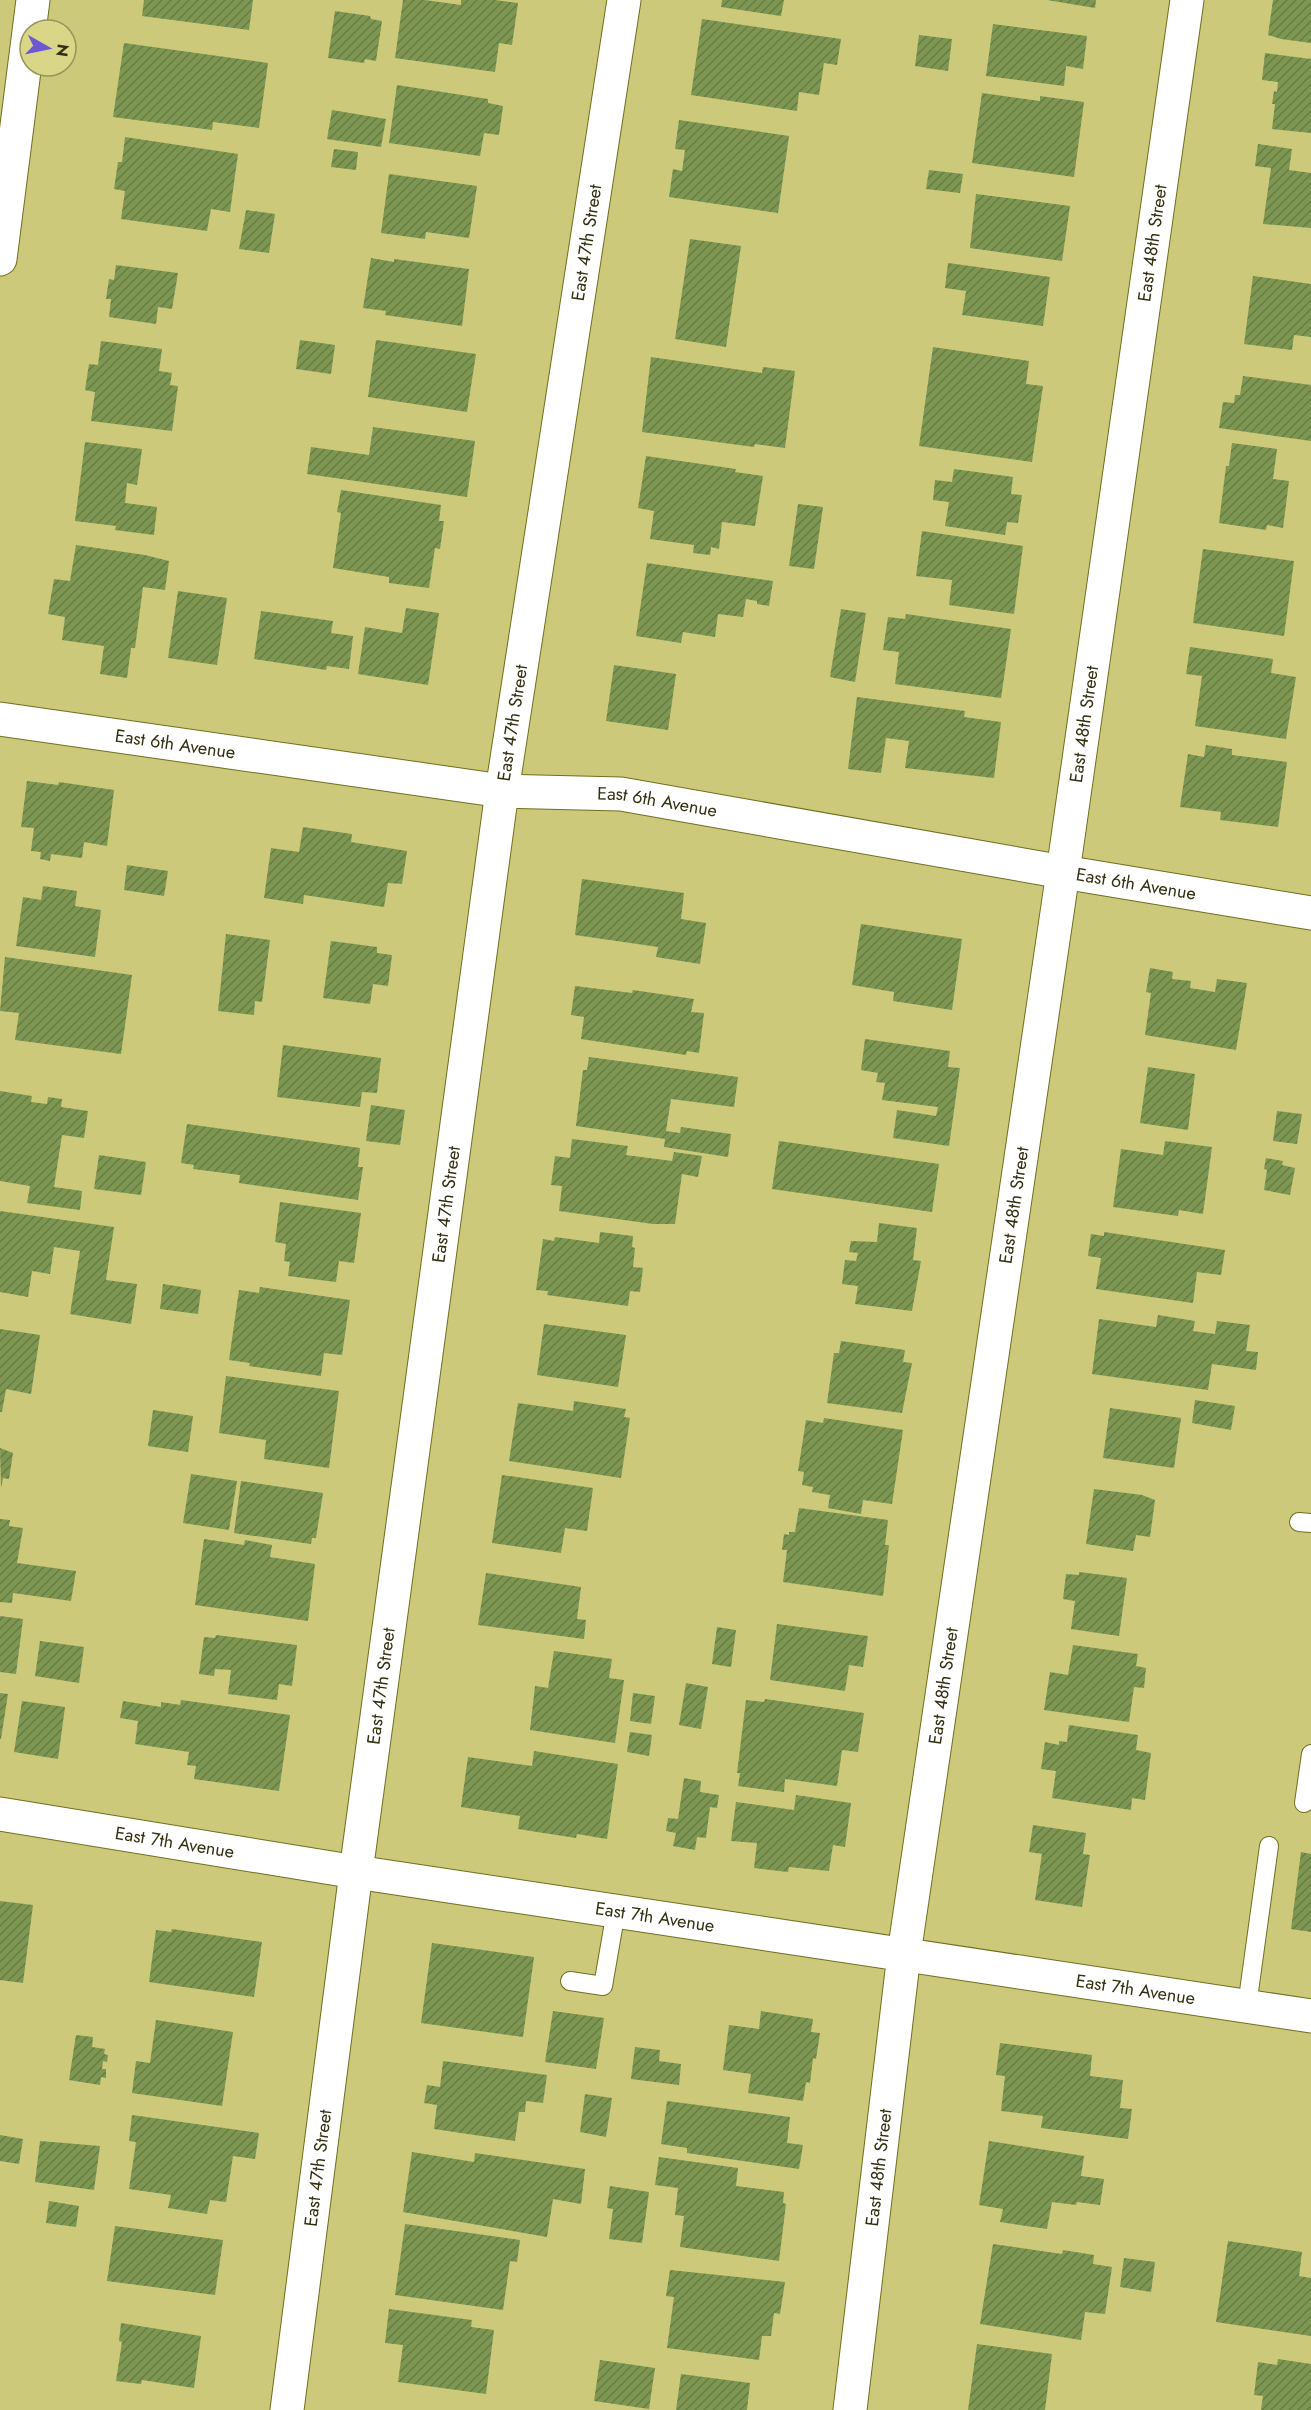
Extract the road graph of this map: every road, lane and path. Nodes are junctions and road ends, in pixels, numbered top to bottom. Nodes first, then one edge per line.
1 (33, 0) edge
2 (624, 0) edge
3 (1187, 0) edge
4 (0, 260) edge
5 (0, 719) edge
6 (502, 791) junction
7 (1063, 872) junction
8 (1311, 913) edge
9 (1311, 1754) edge
10 (1304, 1803) dead end
11 (0, 1814) edge
12 (1269, 1846) dead end
13 (356, 1872) junction
14 (616, 1911) junction
15 (904, 1954) junction
16 (570, 1981) dead end
17 (1247, 2006) junction
18 (1311, 2016) edge
19 (287, 2410) edge
20 (850, 2410) edge

1 - 4 street
2 - 6 street, East 47th Street
3 - 7 street, East 48th Street
5 - 6 street, East 6th Avenue
6 - 7 street, East 6th Avenue
6 - 13 street, East 47th Street
7 - 8 street, East 6th Avenue
7 - 15 street, East 48th Street
9 - 10 lane
11 - 13 street, East 7th Avenue
12 - 17 lane
13 - 14 street, East 7th Avenue
13 - 19 street, East 47th Street
14 - 15 street, East 7th Avenue
14 - 16 lane
15 - 17 street, East 7th Avenue
15 - 20 street, East 48th Street
17 - 18 street, East 7th Avenue

